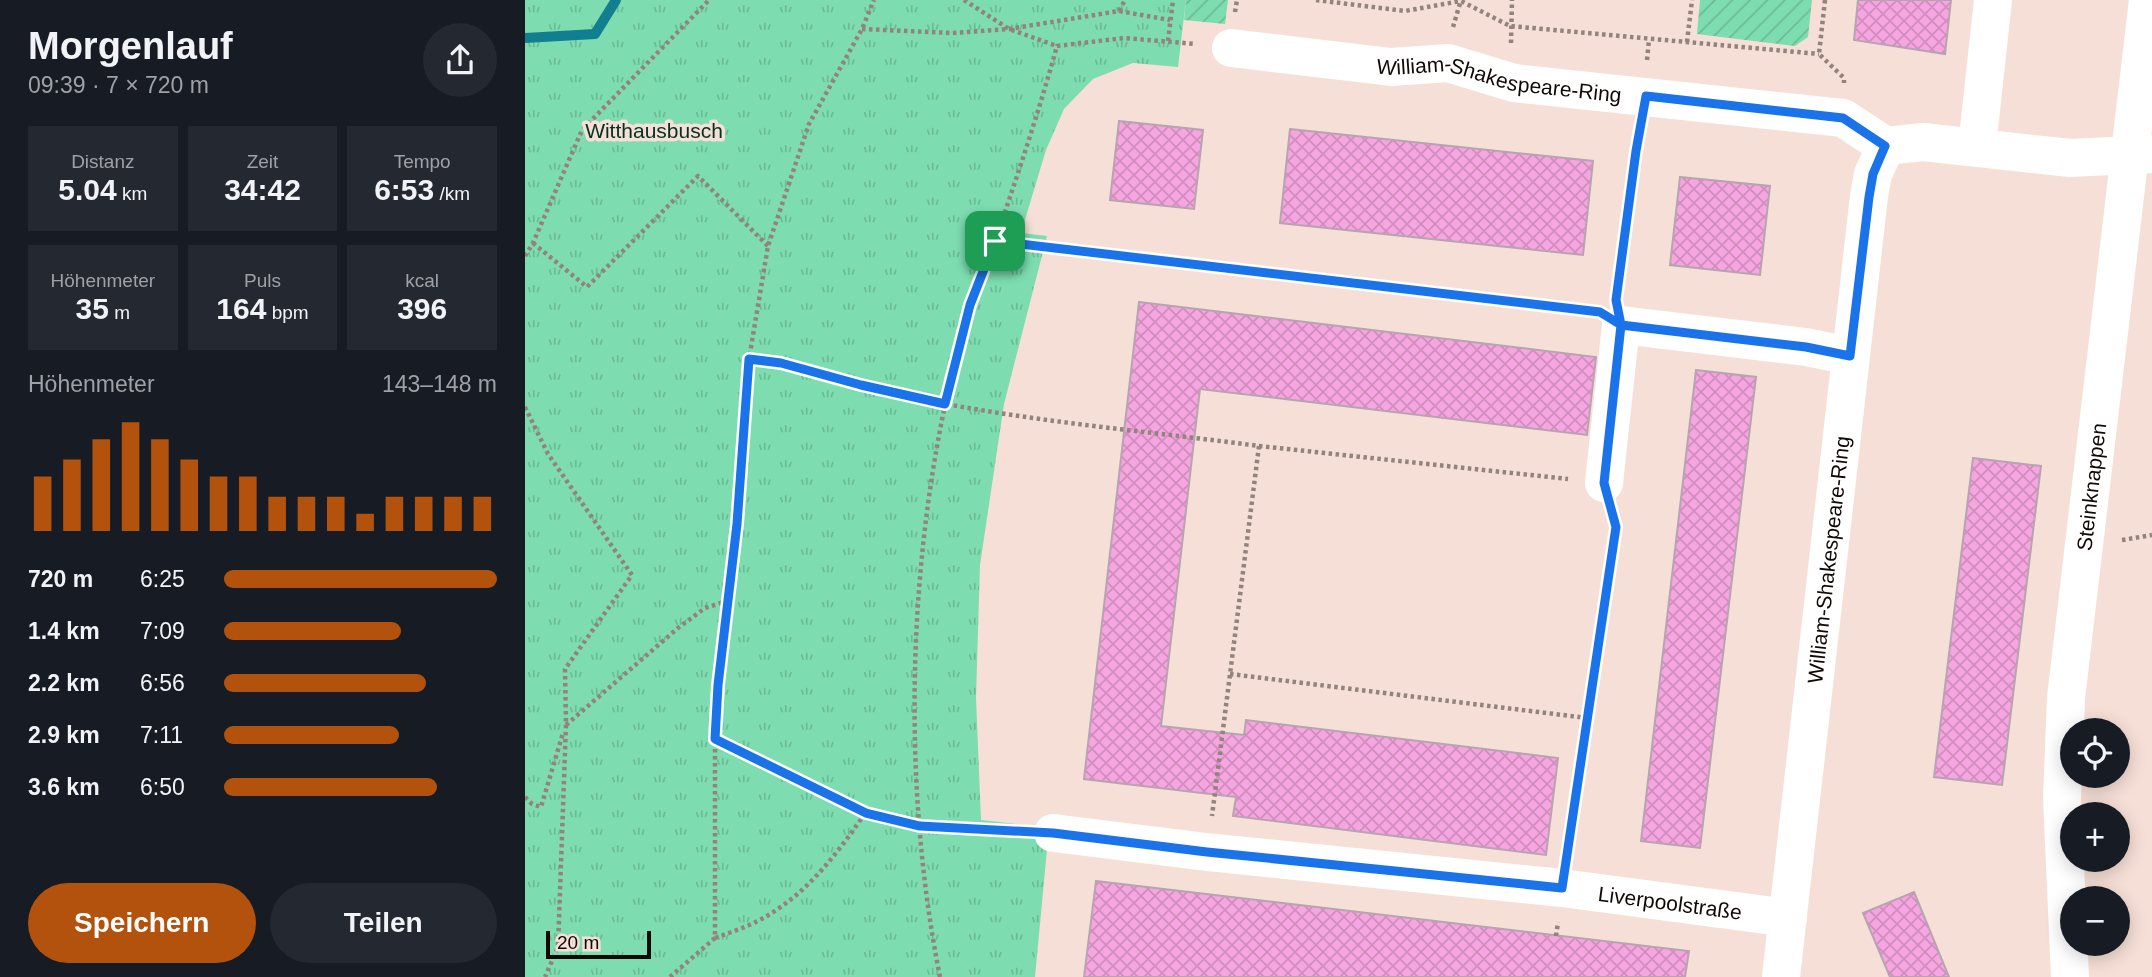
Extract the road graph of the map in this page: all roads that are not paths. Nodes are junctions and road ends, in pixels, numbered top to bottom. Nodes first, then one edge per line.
1 (1993, 0) edge
2 (2148, 0) edge
3 (1231, 48) road end
4 (1885, 146) junction
5 (1976, 147) junction
6 (2140, 155) edge
7 (1850, 356) junction
8 (1604, 483) road end
9 (1053, 833) road end
10 (1788, 918) junction
11 (1781, 977) edge
12 (2070, 977) edge

1 - 5 street
2 - 6 street, Steinknappen
3 - 4 street, William-Shakespeare-Ring
4 - 5 street
4 - 7 street, William-Shakespeare-Ring
5 - 6 street
6 - 12 street, Steinknappen
7 - 8 street
7 - 10 street, William-Shakespeare-Ring
9 - 10 street, Liverpoolstraße
10 - 11 street, William-Shakespeare-Ring

